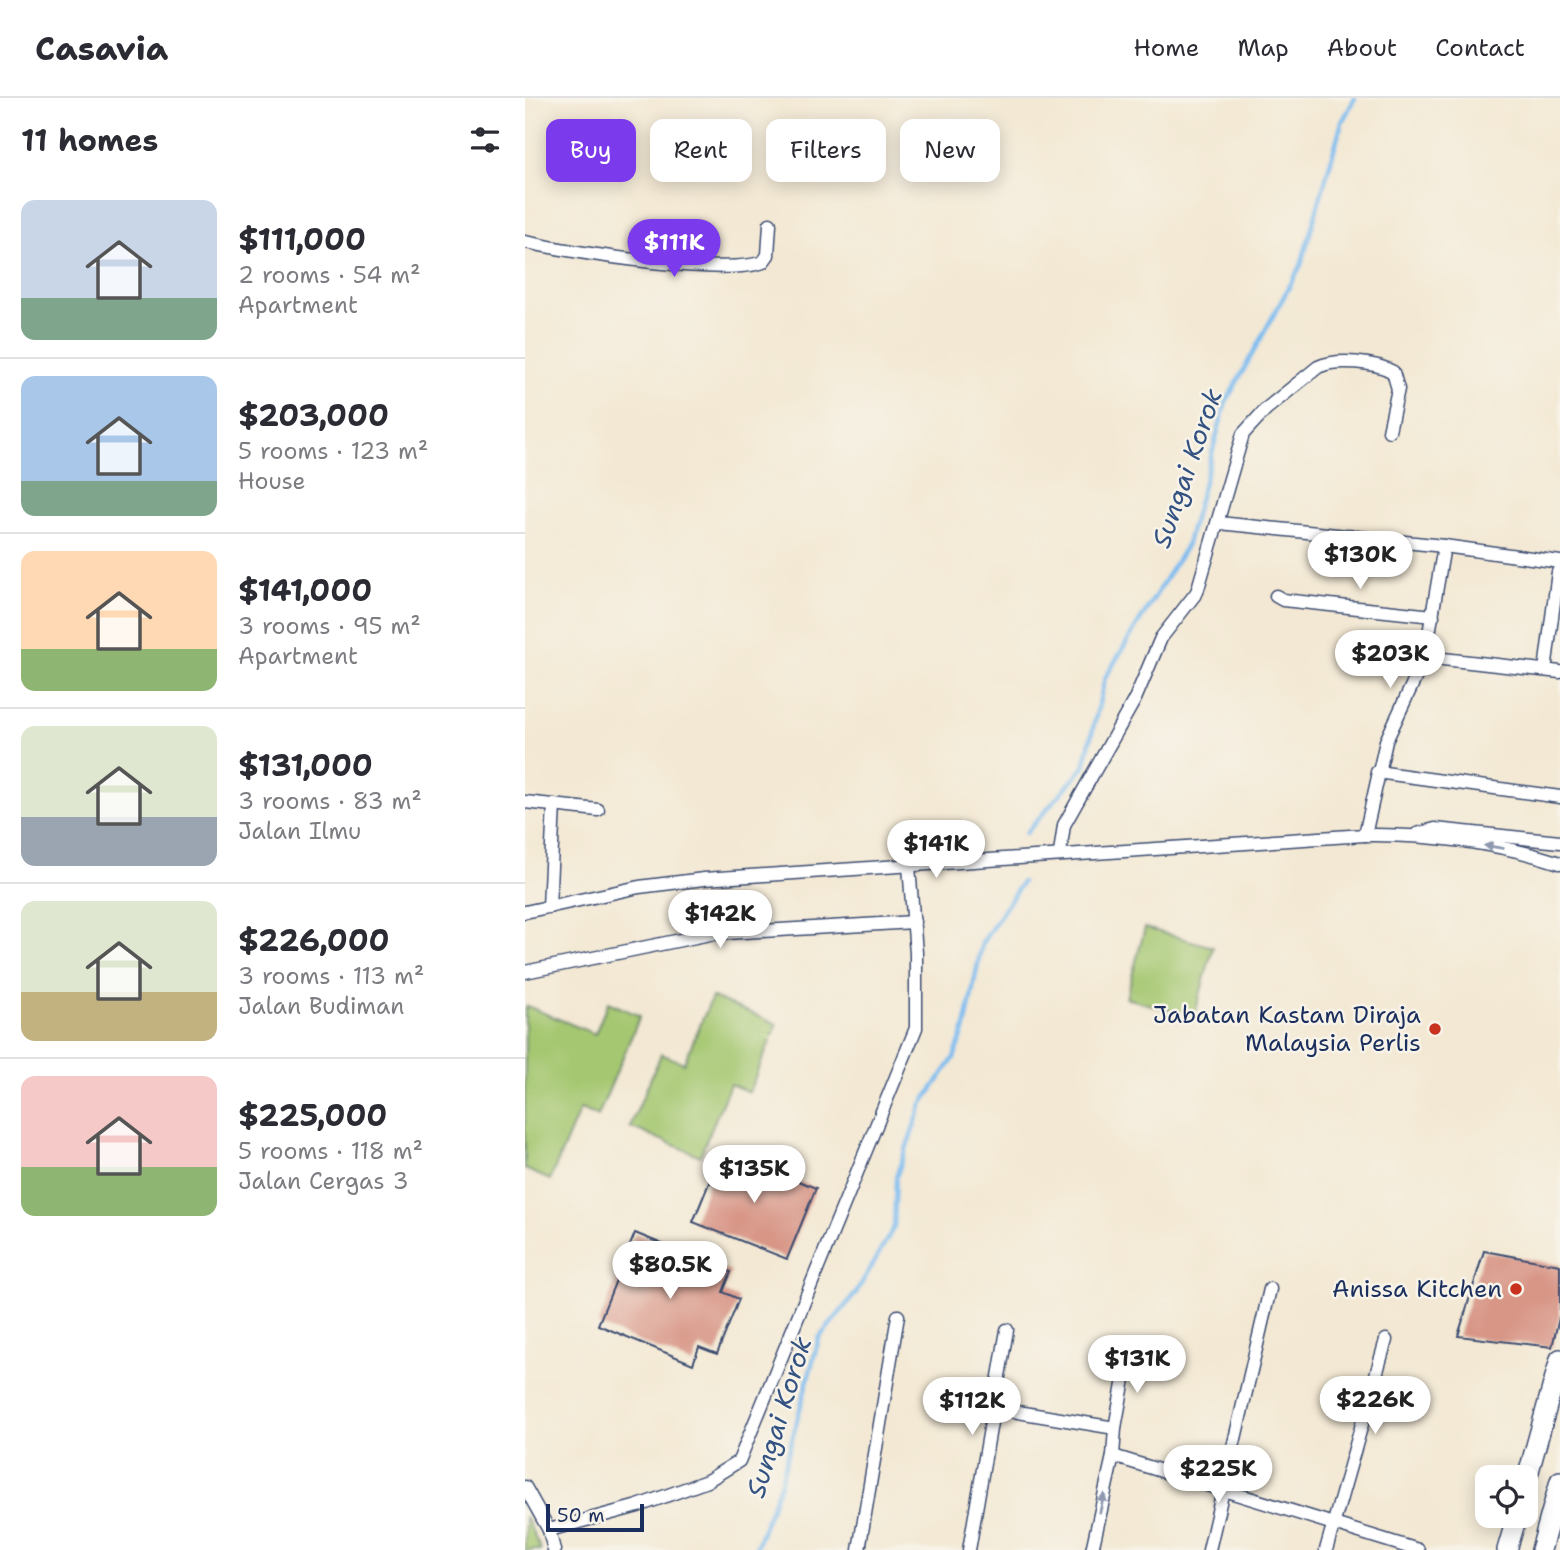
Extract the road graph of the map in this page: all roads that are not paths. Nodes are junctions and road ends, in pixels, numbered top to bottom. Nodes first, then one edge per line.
1 (770, 224) dead end
2 (525, 242) edge
3 (1389, 431) dead end
4 (1219, 523) junction
5 (1444, 546) junction
6 (1559, 567) edge
7 (1276, 596) dead end
8 (1433, 616) junction
9 (1425, 657) junction
10 (1545, 670) junction
11 (1560, 672) edge
12 (1377, 772) junction
13 (1560, 797) edge
14 (525, 802) edge
15 (554, 805) junction
16 (599, 810) dead end
17 (1365, 835) junction
18 (1413, 835) junction
19 (1560, 842) edge
20 (1060, 853) junction
21 (1560, 863) edge
22 (909, 866) junction
23 (549, 907) junction
24 (525, 912) edge
25 (913, 922) junction
26 (525, 972) edge
27 (1270, 1289) dead end
28 (898, 1316) dead end
29 (1007, 1330) dead end
30 (1386, 1339) dead end
31 (1128, 1357) dead end
32 (1560, 1359) edge
33 (994, 1408) junction
34 (1115, 1428) junction
35 (1113, 1456) junction
36 (1531, 1465) edge
37 (1560, 1481) edge
38 (525, 1487) edge
39 (1225, 1490) junction
40 (1332, 1524) junction
41 (1513, 1528) edge
42 (549, 1530) junction
43 (554, 1550) edge
44 (859, 1550) edge
45 (969, 1550) edge
46 (1092, 1550) edge
47 (1209, 1550) edge
48 (1326, 1550) edge
49 (1418, 1550) edge
50 (1507, 1550) edge
51 (1541, 1550) edge

1 - 2 street
3 - 4 street
4 - 5 street
4 - 20 street
5 - 6 street
5 - 8 street
6 - 10 street
7 - 8 street
8 - 9 street
9 - 10 street
9 - 12 street
10 - 11 street
12 - 13 street
12 - 17 street
14 - 15 street
15 - 16 street
15 - 23 street
17 - 18 street
17 - 20 street
18 - 19 street
21 -> 18 street
20 - 22 street
22 - 23 street
22 - 25 street
23 - 24 street
25 - 26 street
25 - 42 street
27 - 39 street
28 - 44 street
29 - 33 street
30 - 40 street
31 - 34 street
32 - 36 highway
33 - 34 street
33 - 45 street
34 - 35 street
35 - 39 street
46 -> 35 street
37 - 51 highway
38 - 42 street
39 - 40 street
39 - 47 street
40 - 48 street
40 - 49 street
41 - 50 highway
42 - 43 street

